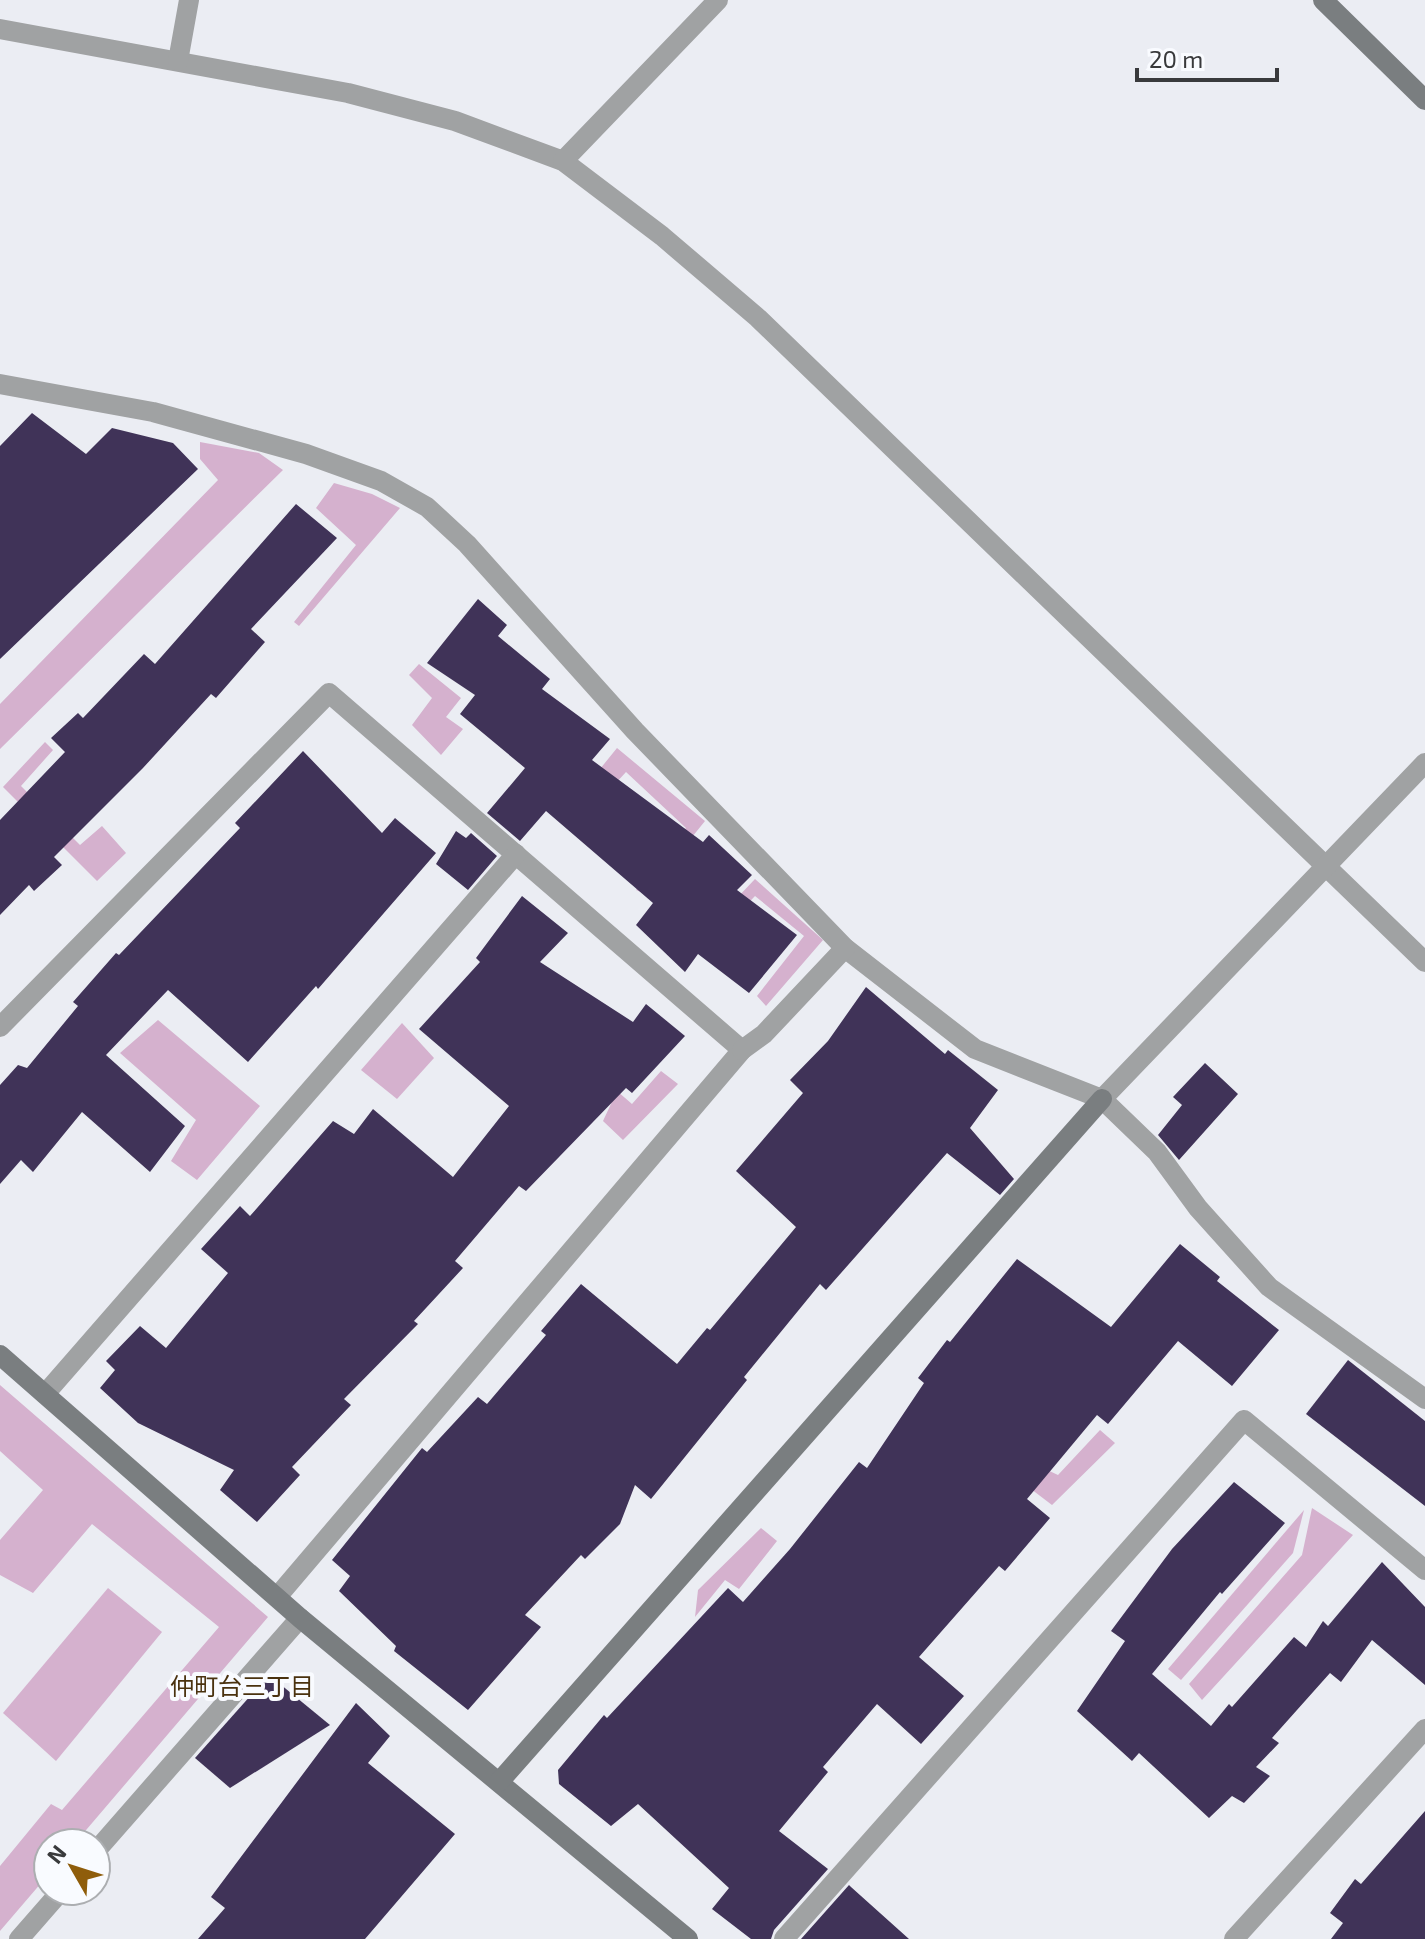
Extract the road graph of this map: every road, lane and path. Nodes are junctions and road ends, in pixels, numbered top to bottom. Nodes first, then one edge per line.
1 (189, 0) edge
2 (718, 0) edge
3 (1323, 0) edge
4 (0, 29) edge
5 (178, 61) junction
6 (1425, 100) edge
7 (563, 161) junction
8 (0, 384) edge
9 (1425, 763) edge
10 (516, 854) junction
11 (1327, 866) junction
12 (845, 948) junction
13 (1425, 962) edge
14 (0, 1027) edge
15 (742, 1050) junction
16 (1102, 1099) junction
17 (0, 1355) edge
18 (45, 1394) junction
19 (1425, 1399) edge
20 (1425, 1570) edge
21 (277, 1597) junction
22 (300, 1618) junction
23 (1425, 1729) edge
24 (499, 1782) junction
25 (112, 1833) edge
26 (47, 1907) edge
27 (19, 1939) edge
28 (688, 1939) edge
29 (784, 1939) edge
30 (1234, 1939) edge

1 - 5 street
2 - 7 street
3 - 6 street
4 - 5 street
5 - 7 street
7 - 11 street
8 - 12 street
9 - 11 street
10 - 14 street
10 - 15 street
10 - 18 street
11 - 13 street
11 - 16 street
12 - 15 street
12 - 16 street
15 - 21 street
16 - 19 street
16 - 24 street
17 - 18 street
18 - 21 street
20 - 29 street
21 - 22 street
22 - 24 street
22 - 25 street
23 - 30 street
24 - 28 street
26 - 27 street

